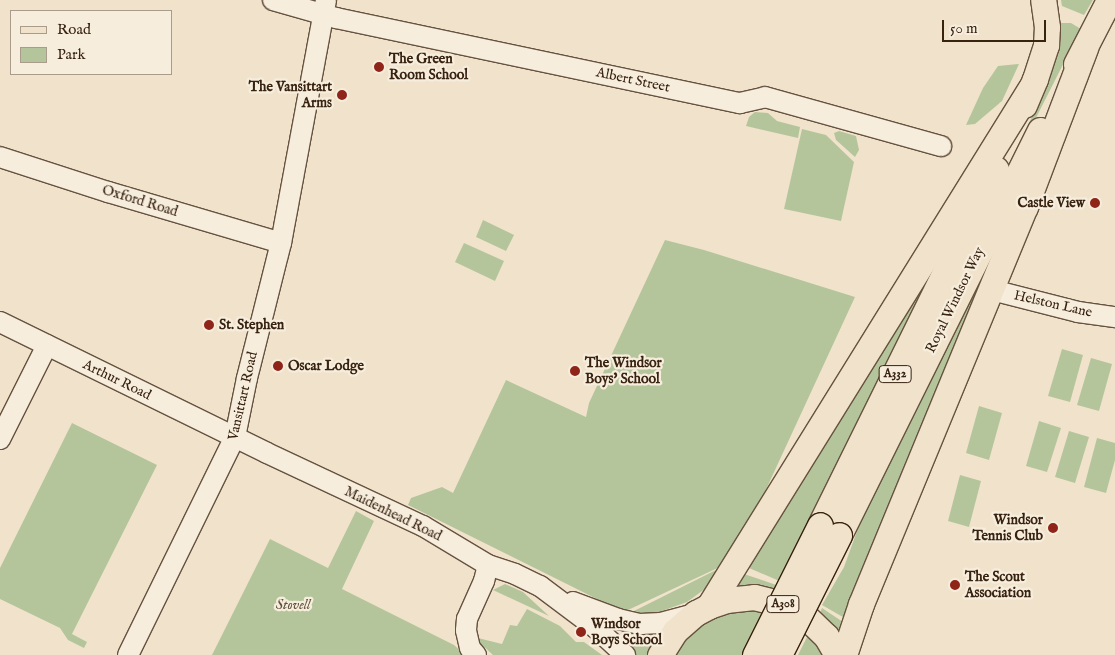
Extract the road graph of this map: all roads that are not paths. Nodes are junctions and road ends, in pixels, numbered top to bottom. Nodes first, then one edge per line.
1 (273, 0) edge
2 (1043, 0) edge
3 (1109, 0) edge
4 (324, 7) edge
5 (1085, 48) junction
6 (1030, 90) junction
7 (941, 146) dead end
8 (0, 157) edge
9 (281, 243) junction
10 (992, 290) junction
11 (1115, 317) edge
12 (0, 322) edge
13 (47, 346) junction
14 (235, 437) junction
15 (0, 439) edge
16 (829, 530) junction
17 (488, 565) junction
18 (550, 593) junction
19 (702, 609) junction
20 (128, 655) edge
21 (476, 655) edge
22 (625, 655) edge
23 (660, 655) edge
24 (755, 655) edge
25 (779, 655) edge
26 (837, 655) edge
27 (844, 655) edge

1 - 4 street, Albert Street
2 - 6 main road, Royal Windsor Way / A332
3 - 5 main road, Royal Windsor Way / A332
4 - 7 street, Albert Street
4 - 9 street, Vansittart Road
5 - 10 main road
5 - 16 main road, Royal Windsor Way / A332
6 - 16 main road, Royal Windsor Way / A332
6 - 19 main road
8 - 9 street, Oxford Road
9 - 14 street, Vansittart Road
10 - 11 street, Helston Lane
10 - 27 main road
12 - 13 street, Arthur Road
13 - 14 street, Arthur Road
13 - 15 street
14 - 17 street, Maidenhead Road
14 - 20 street, Vansittart Road
16 - 24 main road, Royal Windsor Way / A332, bridge
16 - 25 main road, Royal Windsor Way / A332, bridge
17 - 18 street, Maidenhead Road
17 - 21 street
18 - 19 street, Maidenhead Road
18 - 22 street, Maidenhead Road
19 - 23 main road, A308
19 - 26 main road, A308

